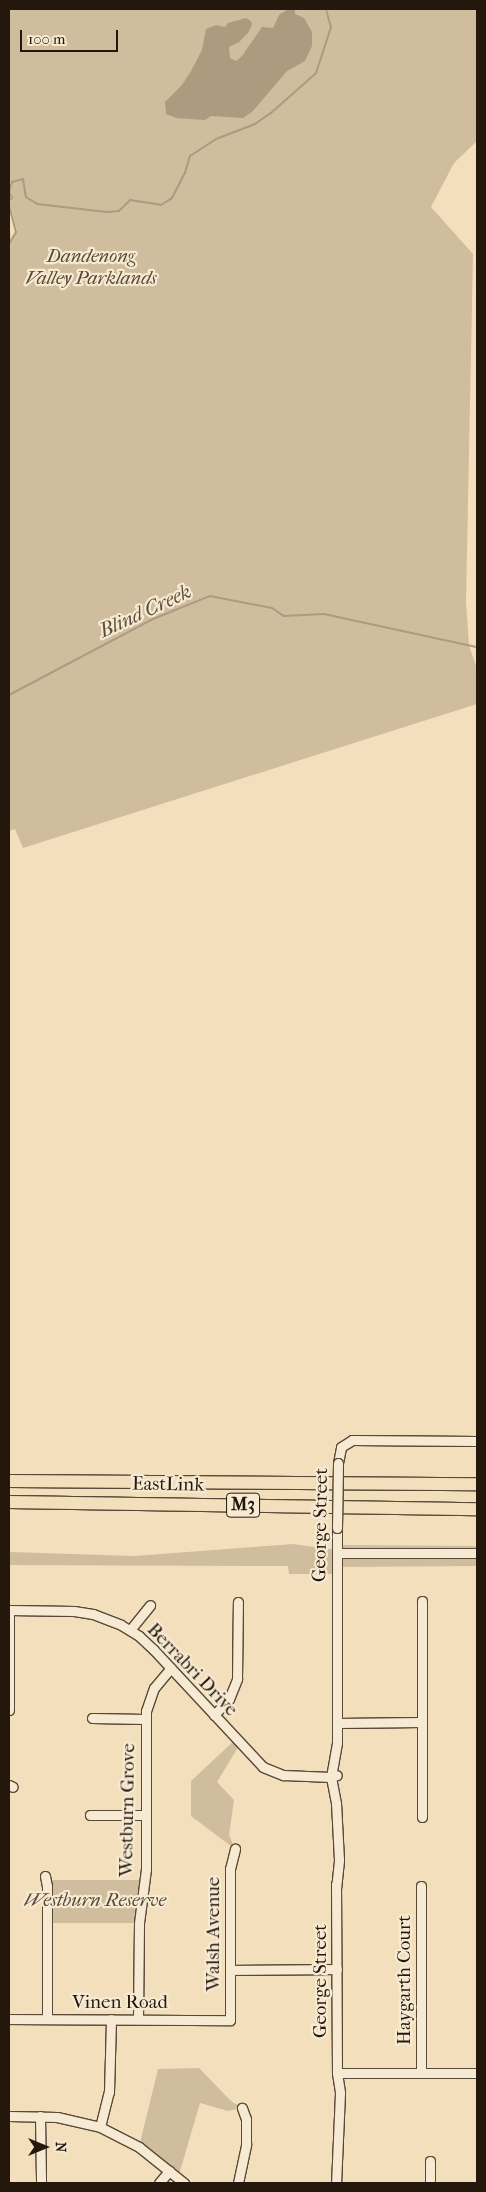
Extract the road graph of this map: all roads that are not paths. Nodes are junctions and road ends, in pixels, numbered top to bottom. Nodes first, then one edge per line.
1 (477, 1441) edge
2 (9, 1481) edge
3 (477, 1484) edge
4 (9, 1502) edge
5 (477, 1509) edge
6 (337, 1553) junction
7 (477, 1553) edge
8 (238, 1602) dead end
9 (422, 1602) dead end
10 (150, 1605) dead end
11 (9, 1610) edge
12 (130, 1630) junction
13 (171, 1668) junction
14 (9, 1710) edge
15 (214, 1715) junction
16 (92, 1718) dead end
17 (145, 1719) junction
18 (337, 1722) junction
19 (421, 1722) junction
20 (333, 1775) junction
21 (90, 1815) dead end
22 (145, 1815) junction
23 (422, 1817) dead end
24 (235, 1849) dead end
25 (45, 1876) dead end
26 (421, 1886) dead end
27 (337, 1969) junction
28 (231, 1970) junction
29 (9, 2019) edge
30 (47, 2019) junction
31 (111, 2019) junction
32 (138, 2019) junction
33 (230, 2020) joint
34 (337, 2073) junction
35 (421, 2073) junction
36 (477, 2073) edge
37 (242, 2108) dead end
38 (9, 2116) edge
39 (40, 2116) junction
40 (100, 2127) junction
41 (430, 2160) dead end
42 (168, 2171) junction
43 (41, 2183) edge
44 (159, 2183) edge
45 (184, 2183) edge
46 (238, 2183) edge
47 (336, 2183) edge
48 (430, 2183) edge

1 - 6 street, George Street, bridge
2 - 3 highway, EastLink / M3
4 - 5 highway, EastLink / M3
6 - 7 street
6 - 18 street, George Street
8 - 15 street
9 - 19 street
10 - 12 street
11 - 12 street, Berrabri Drive
11 - 14 street
12 - 13 street, Berrabri Drive
13 - 15 street, Berrabri Drive
13 - 17 street, Westburn Grove
15 - 20 street, Berrabri Drive
16 - 17 street
17 - 22 street, Westburn Grove
18 - 19 street
18 - 20 street, George Street
19 - 23 street
20 - 27 street, George Street
21 - 22 street
22 - 32 street, Westburn Grove
24 - 28 street, Walsh Avenue
25 - 30 street
26 - 35 street, Haygarth Court
27 - 28 street
27 - 34 street, George Street
28 - 33 street, Walsh Avenue
29 - 30 street, Vinen Road
30 - 31 street, Vinen Road
31 - 32 street, Vinen Road
31 - 40 street
32 - 33 street, Vinen Road
34 - 35 street
34 - 47 street, George Street
35 - 36 street
37 - 46 street
38 - 39 street
39 - 40 street
39 - 43 street
40 - 42 street
41 - 48 street
42 - 44 street
42 - 45 street

